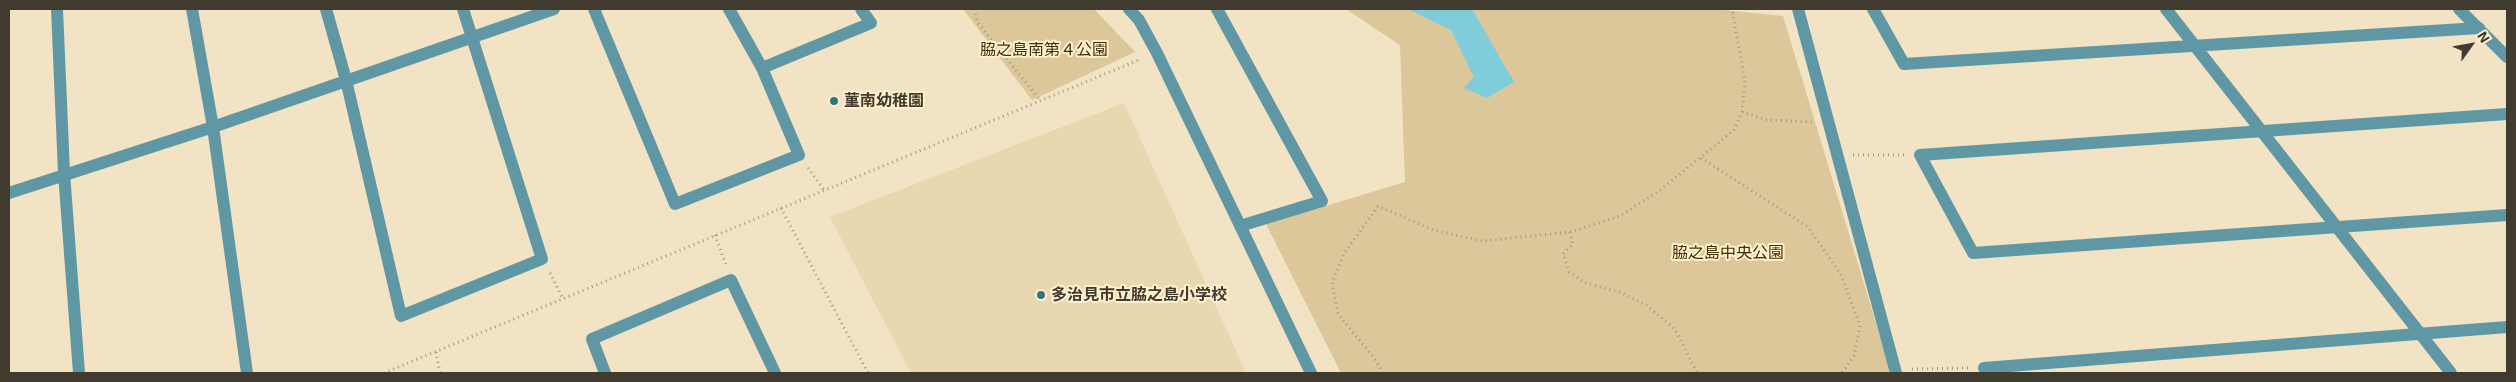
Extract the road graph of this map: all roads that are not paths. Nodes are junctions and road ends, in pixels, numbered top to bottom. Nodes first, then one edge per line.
1 (57, 9) edge
2 (192, 9) edge
3 (326, 9) edge
4 (463, 9) edge
5 (554, 9) edge
6 (594, 9) edge
7 (729, 9) edge
8 (861, 9) edge
9 (1129, 9) edge
10 (1217, 9) edge
11 (1798, 9) edge
12 (1873, 9) edge
13 (2166, 9) edge
14 (2459, 9) edge
15 (2479, 28) junction
16 (473, 37) junction
17 (2196, 46) junction
18 (2507, 57) edge
19 (762, 68) junction
20 (346, 80) junction
21 (2507, 114) edge
22 (213, 127) junction
23 (2264, 132) junction
24 (64, 173) junction
25 (9, 193) edge
26 (2507, 215) edge
27 (1240, 226) junction
28 (2337, 227) junction
29 (2507, 327) edge
30 (2419, 334) junction
31 (1985, 370) edge
32 (1896, 371) edge
33 (79, 373) edge
34 (247, 373) edge
35 (605, 373) edge
36 (775, 373) edge
37 (1311, 373) edge
38 (2451, 373) edge

1 - 24 street
2 - 22 street
3 - 20 street
4 - 16 street
5 - 16 street
6 - 19 street
7 - 19 street
8 - 19 street
9 - 27 street
10 - 27 street
11 - 32 street
12 - 17 street
13 - 17 street
14 - 15 street
15 - 17 street
15 - 18 street
16 - 20 street
16 - 20 street
17 - 23 street
20 - 22 street
21 - 23 street
22 - 24 street
22 - 34 street
23 - 28 street
23 - 28 street
24 - 25 street
24 - 33 street
26 - 28 street
27 - 37 street
28 - 30 street
29 - 30 street
30 - 31 street
30 - 38 street
35 - 36 street

